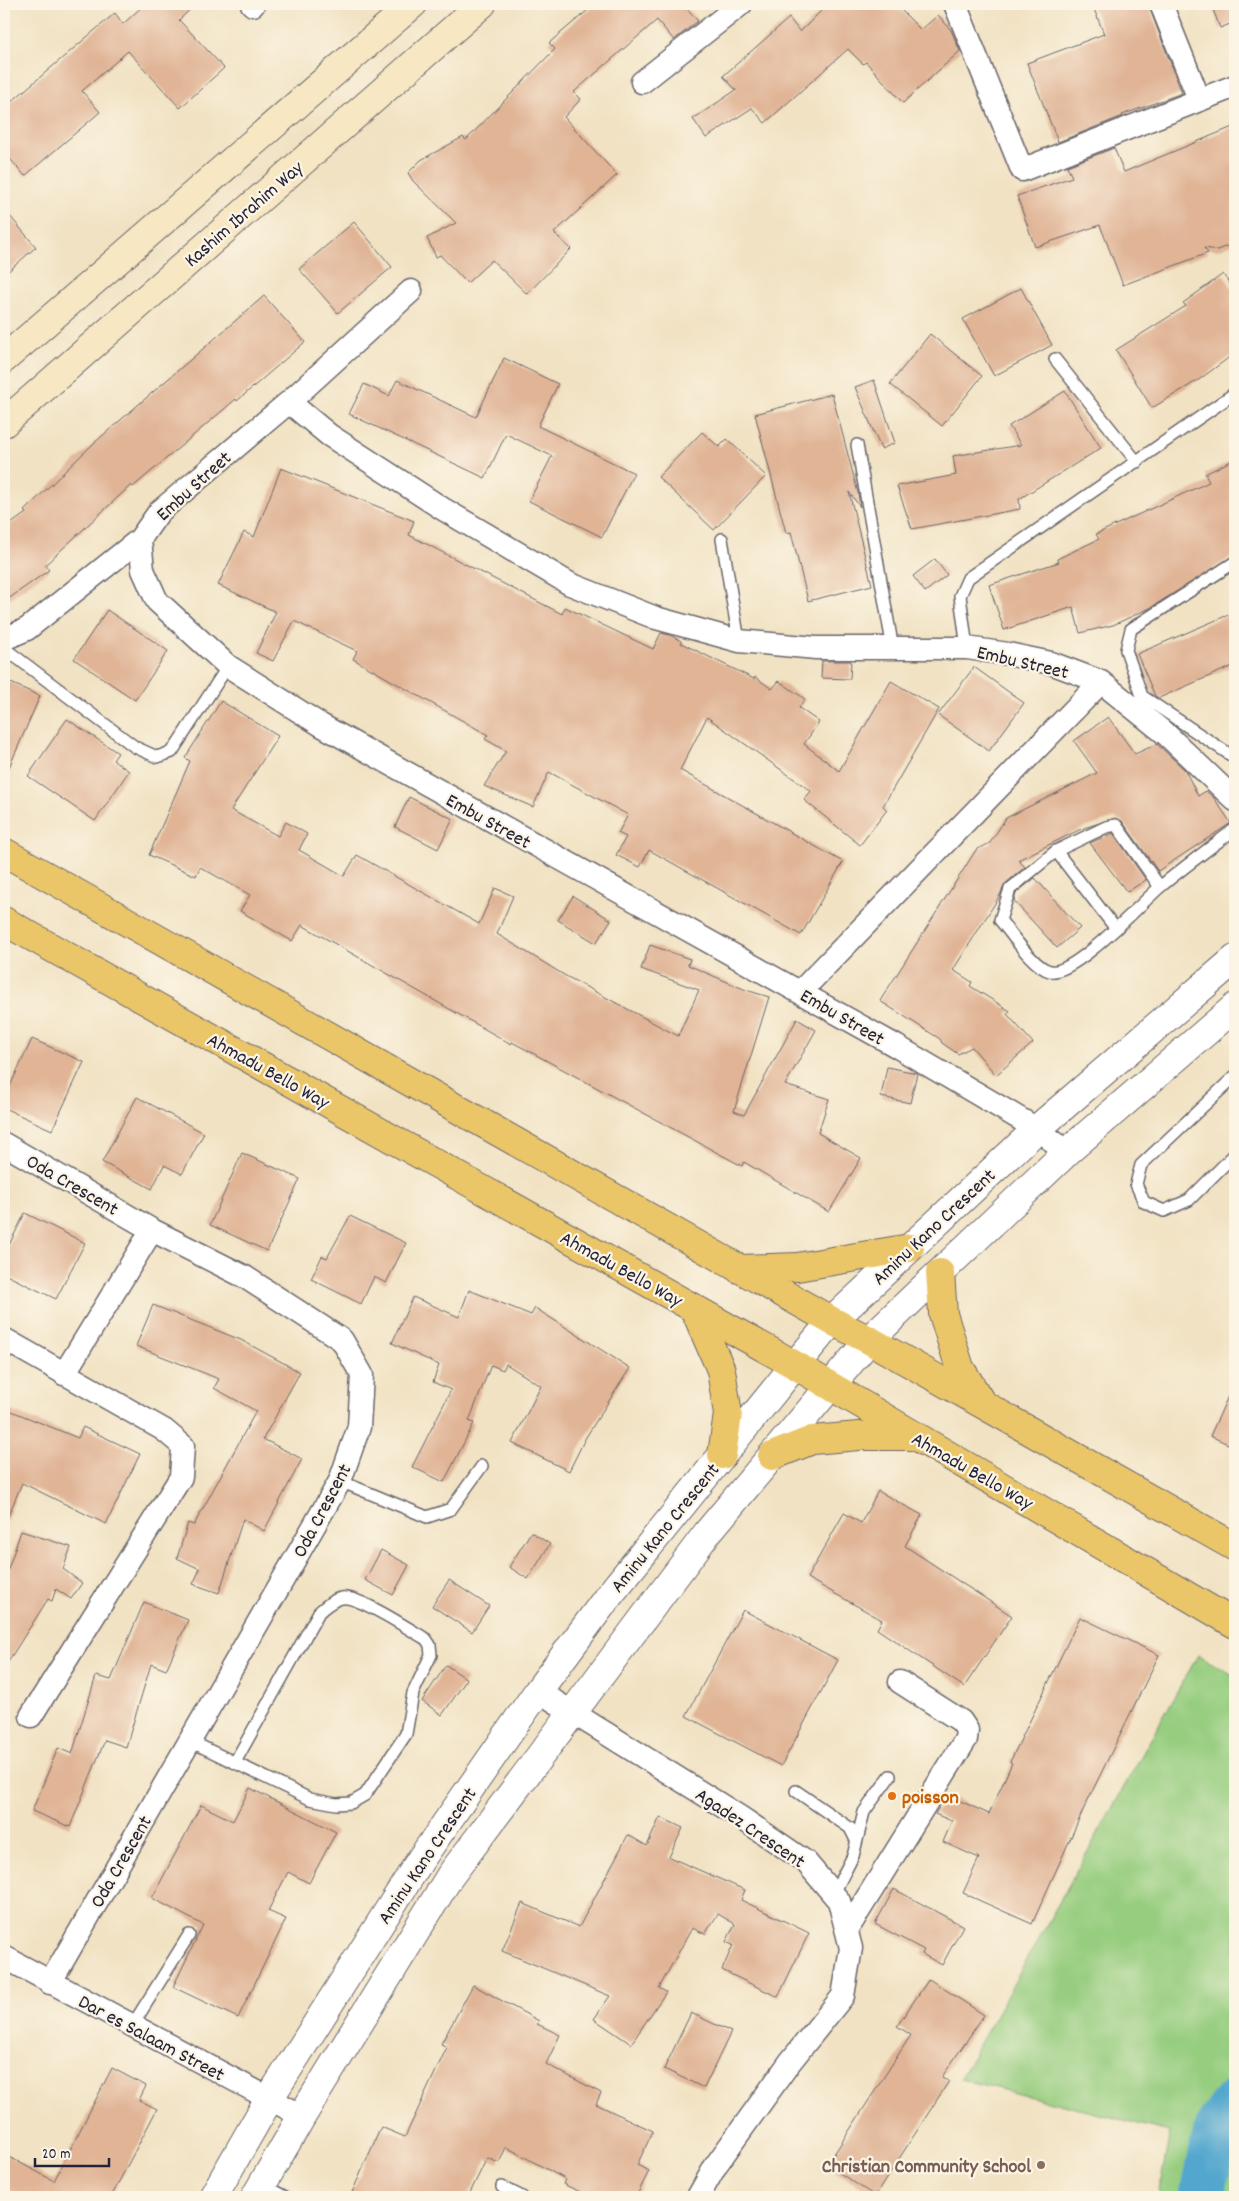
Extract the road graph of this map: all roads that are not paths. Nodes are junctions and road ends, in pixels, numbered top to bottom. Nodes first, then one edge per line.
1 (413, 4) edge
2 (482, 4) edge
3 (741, 4) edge
4 (956, 4) edge
5 (1160, 4) edge
6 (642, 82) dead end
7 (1235, 86) edge
8 (1199, 99) junction
9 (411, 291) dead end
10 (4, 359) edge
11 (1056, 359) dead end
12 (1235, 393) edge
13 (289, 402) junction
14 (4, 423) edge
15 (857, 445) dead end
16 (1136, 462) junction
17 (722, 539) dead end
18 (140, 540) junction
19 (1235, 562) edge
20 (4, 639) edge
21 (739, 641) junction
22 (4, 648) edge
23 (967, 648) junction
24 (893, 649) junction
25 (228, 666) junction
26 (1101, 682) junction
27 (1235, 758) edge
28 (1235, 800) edge
29 (1235, 829) edge
30 (1056, 851) junction
31 (4, 852) edge
32 (1160, 887) junction
33 (4, 921) edge
34 (1116, 930) junction
35 (1235, 959) edge
36 (801, 991) junction
37 (1235, 1007) edge
38 (1235, 1076) edge
39 (1037, 1129) junction
40 (4, 1144) edge
41 (1067, 1152) junction
42 (1235, 1154) edge
43 (152, 1230) junction
44 (910, 1248) junction
45 (739, 1268) junction
46 (940, 1273) junction
47 (694, 1308) junction
48 (832, 1321) junction
49 (4, 1339) edge
50 (869, 1340) junction
51 (795, 1365) junction
52 (64, 1374) junction
53 (830, 1386) junction
54 (982, 1404) junction
55 (915, 1436) junction
56 (722, 1454) junction
57 (772, 1456) junction
58 (482, 1466) dead end
59 (340, 1481) junction
60 (1235, 1547) edge
61 (1235, 1624) edge
62 (900, 1682) dead end
63 (538, 1691) junction
64 (573, 1713) junction
65 (31, 1716) dead end
66 (190, 1741) junction
67 (235, 1762) junction
68 (890, 1776) dead end
69 (796, 1791) dead end
70 (856, 1840) junction
71 (833, 1895) junction
72 (846, 1930) junction
73 (189, 1936) dead end
74 (4, 1956) edge
75 (50, 1983) junction
76 (132, 2026) junction
77 (269, 2099) junction
78 (302, 2116) junction
79 (502, 2187) dead end
80 (268, 2193) edge
81 (213, 2197) edge
82 (522, 2197) edge
83 (698, 2197) edge

1 - 10 main road
2 - 14 main road, Kashim Ibrahim Way
3 - 6 street
4 - 8 street
5 - 8 street
7 - 8 street
9 - 13 street, Embu Street
11 - 16 lane
12 - 16 lane
13 - 18 street, Embu Street
13 - 21 street, Embu Street
15 - 24 lane
16 - 23 lane
17 - 21 lane
18 - 20 street
18 - 25 street, Embu Street
19 - 27 lane
21 - 24 street, Embu Street
22 - 25 lane
23 - 24 street, Embu Street
23 - 26 street, Embu Street
25 - 36 street, Embu Street
26 - 28 street, Embu Street
26 - 36 street
29 - 32 lane
30 - 32 lane
30 - 34 lane
30 - 34 lane
31 - 45 main road
32 - 34 lane
33 - 47 main road, Ahmadu Bello Way
35 - 39 street, Aminu Kano Crescent
36 - 39 street, Embu Street
37 - 41 street, Aminu Kano Crescent
38 - 42 lane
39 - 41 street, Embu Street
39 - 44 street, Aminu Kano Crescent
40 - 43 street, Oda Crescent
41 - 46 street, Aminu Kano Crescent
43 - 52 street
43 - 59 street, Oda Crescent
44 - 45 main road
44 - 48 street, Aminu Kano Crescent
45 - 48 main road
46 - 50 street, Aminu Kano Crescent
46 - 54 main road
47 - 51 main road, Ahmadu Bello Way
47 - 56 main road
48 - 50 main road
48 - 51 street, Aminu Kano Crescent
49 - 52 street
50 - 53 street, Aminu Kano Crescent
50 - 54 main road
51 - 53 main road, Ahmadu Bello Way
51 - 56 street, Aminu Kano Crescent
52 - 65 street
53 - 55 main road, Ahmadu Bello Way
53 - 57 street, Aminu Kano Crescent
54 - 60 main road
55 - 57 main road
55 - 61 main road, Ahmadu Bello Way
56 - 63 street, Aminu Kano Crescent
57 - 64 street, Aminu Kano Crescent
58 - 59 lane
59 - 66 street, Oda Crescent
62 - 72 street
63 - 64 street, Agadez Crescent
63 - 77 street, Aminu Kano Crescent
64 - 71 street, Agadez Crescent
64 - 78 street, Aminu Kano Crescent
66 - 67 lane
66 - 75 street, Oda Crescent
67 - 67 lane
68 - 70 lane
69 - 70 lane
70 - 71 lane
71 - 72 street, Agadez Crescent
72 - 83 street, Agadez Crescent
73 - 76 lane
74 - 75 street, Dar es Salaam Street
75 - 76 street, Dar es Salaam Street
76 - 77 street, Dar es Salaam Street
77 - 78 street, Dar es Salaam Street
77 - 81 street, Aminu Kano Crescent
78 - 80 street, Aminu Kano Crescent
79 - 82 lane

